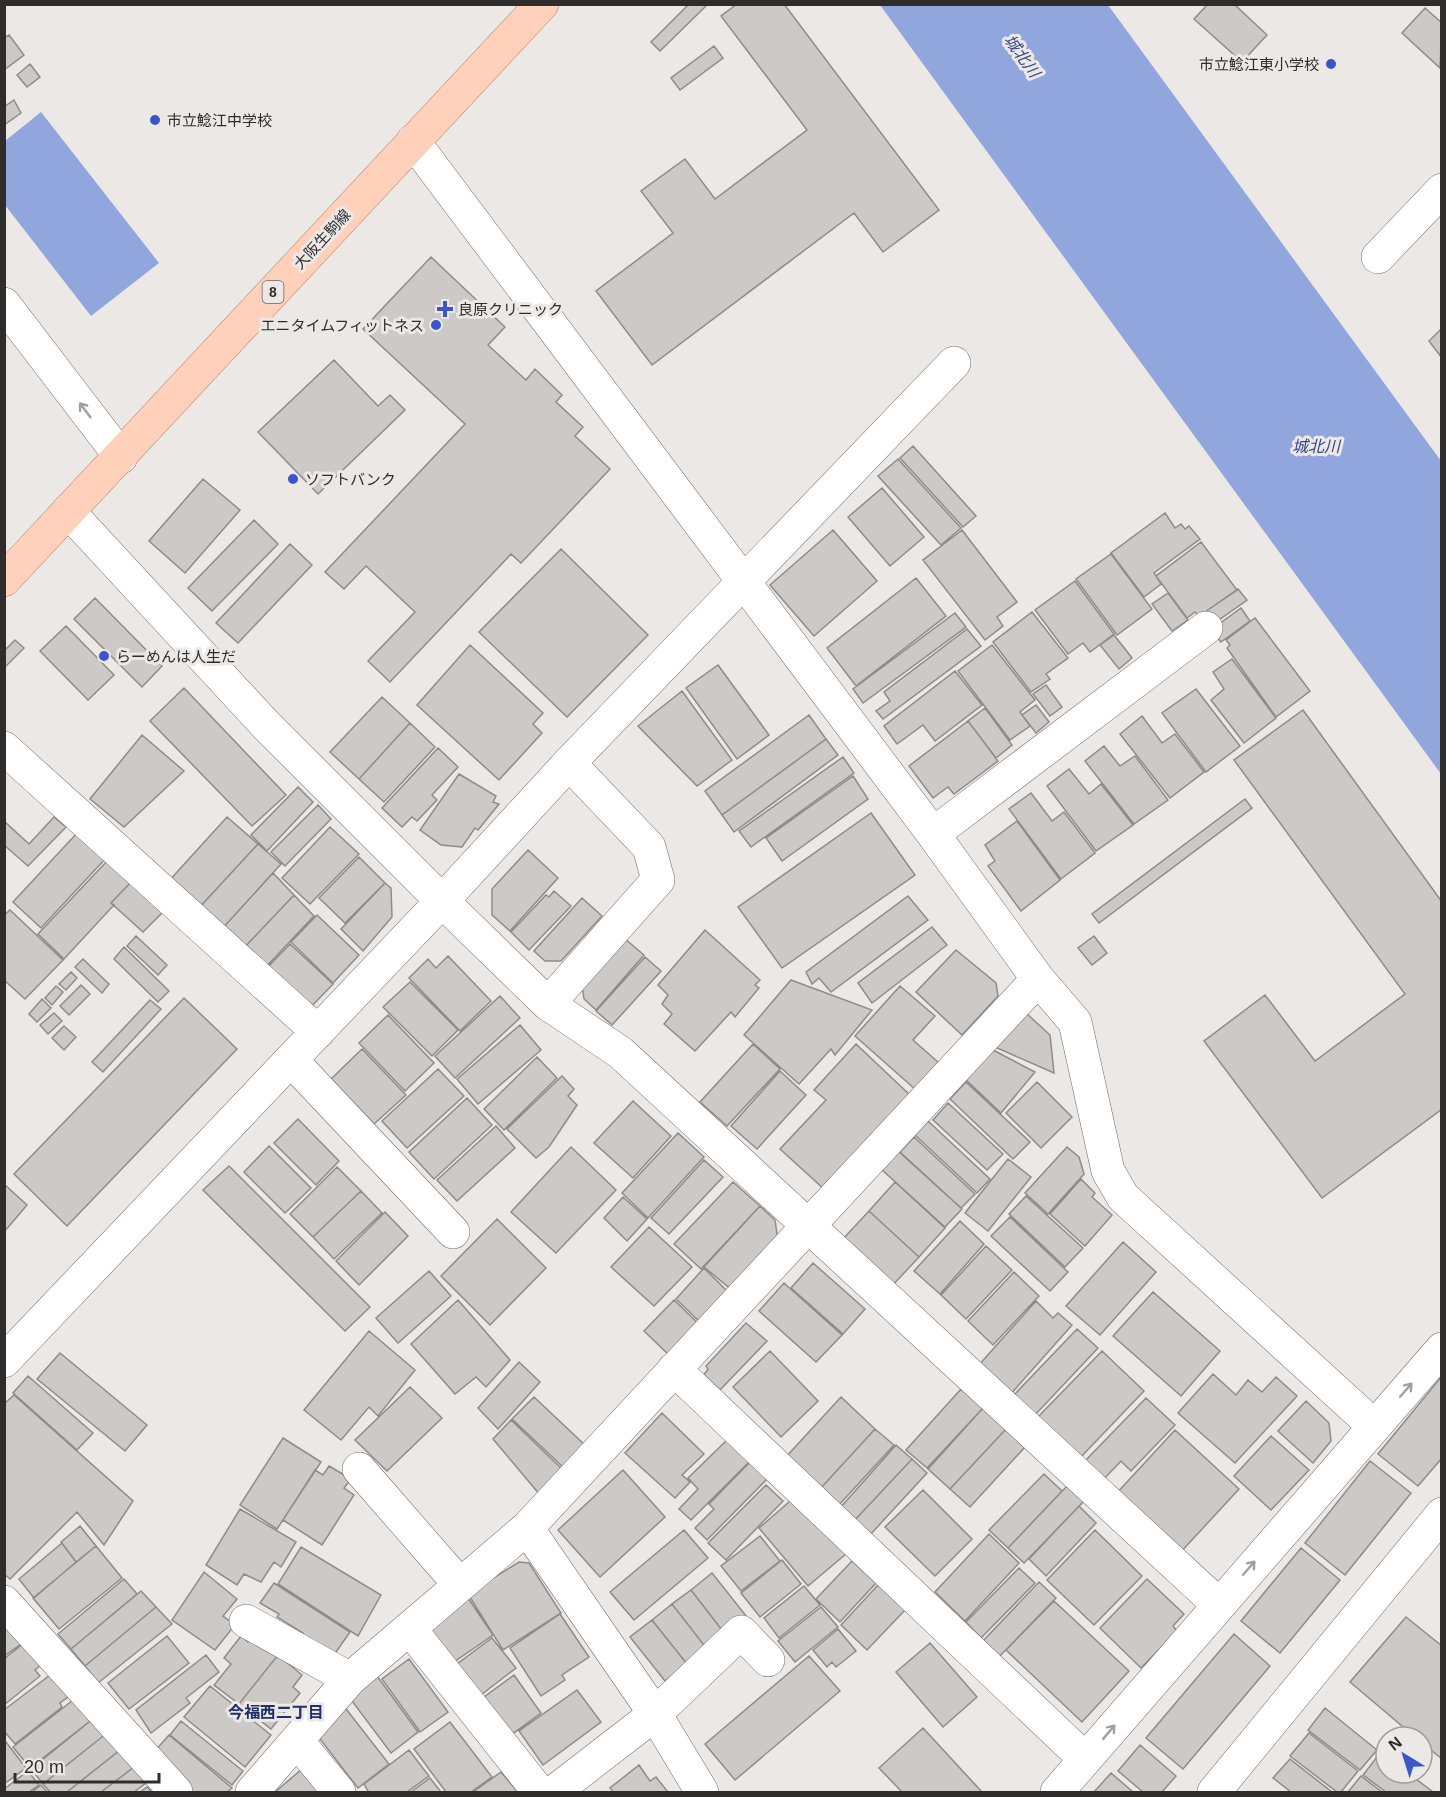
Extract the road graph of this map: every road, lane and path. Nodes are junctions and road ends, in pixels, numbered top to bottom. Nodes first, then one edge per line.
1 (542, 4) edge
2 (412, 141) junction
3 (1442, 190) edge
4 (1378, 257) dead end
5 (4, 304) edge
6 (954, 363) dead end
7 (121, 457) junction
8 (68, 511) junction
9 (4, 580) edge
10 (744, 582) junction
11 (1206, 628) dead end
12 (4, 748) edge
13 (569, 763) junction
14 (933, 834) junction
15 (442, 901) junction
16 (1038, 979) junction
17 (548, 1004) junction
18 (318, 1032) junction
19 (291, 1060) junction
20 (807, 1226) junction
21 (453, 1232) dead end
22 (1442, 1349) edge
23 (4, 1361) edge
24 (674, 1369) junction
25 (1374, 1426) junction
26 (359, 1469) dead end
27 (1442, 1514) edge
28 (527, 1527) junction
29 (460, 1585) junction
30 (4, 1602) edge
31 (1218, 1604) junction
32 (246, 1621) dead end
33 (410, 1629) junction
34 (768, 1660) dead end
35 (350, 1679) junction
36 (655, 1713) junction
37 (297, 1741) junction
38 (1085, 1760) junction
39 (176, 1792) edge
40 (252, 1792) edge
41 (339, 1792) edge
42 (539, 1792) edge
43 (554, 1792) edge
44 (702, 1792) edge
45 (1057, 1792) edge
46 (1214, 1792) edge

1 - 2 main road, 大阪生駒線 / 8
2 - 7 main road, 大阪生駒線 / 8
2 - 10 street
3 - 4 street
7 -> 5 street
6 - 10 street
7 - 8 main road, 大阪生駒線 / 8
8 - 9 main road, 大阪生駒線 / 8
8 - 15 street
10 - 13 street
10 - 14 street
11 - 14 street
12 - 18 street
13 - 15 street
13 - 17 street
14 - 16 street
15 - 17 street
15 - 18 street
16 - 20 street
16 - 25 street
17 - 20 street
18 - 19 street
19 - 21 street
19 - 23 street
20 - 24 street
20 - 31 street
25 -> 22 street
24 - 28 street
24 - 38 street
31 -> 25 street
26 - 29 street
27 - 46 street
28 - 29 street
28 - 36 street
29 - 33 street
30 - 39 street
38 -> 31 street
32 - 35 street
33 - 35 street
33 - 42 street
34 - 36 street
35 - 37 street
36 - 43 street
36 - 44 street
37 - 40 street
37 - 41 street
38 - 45 street

